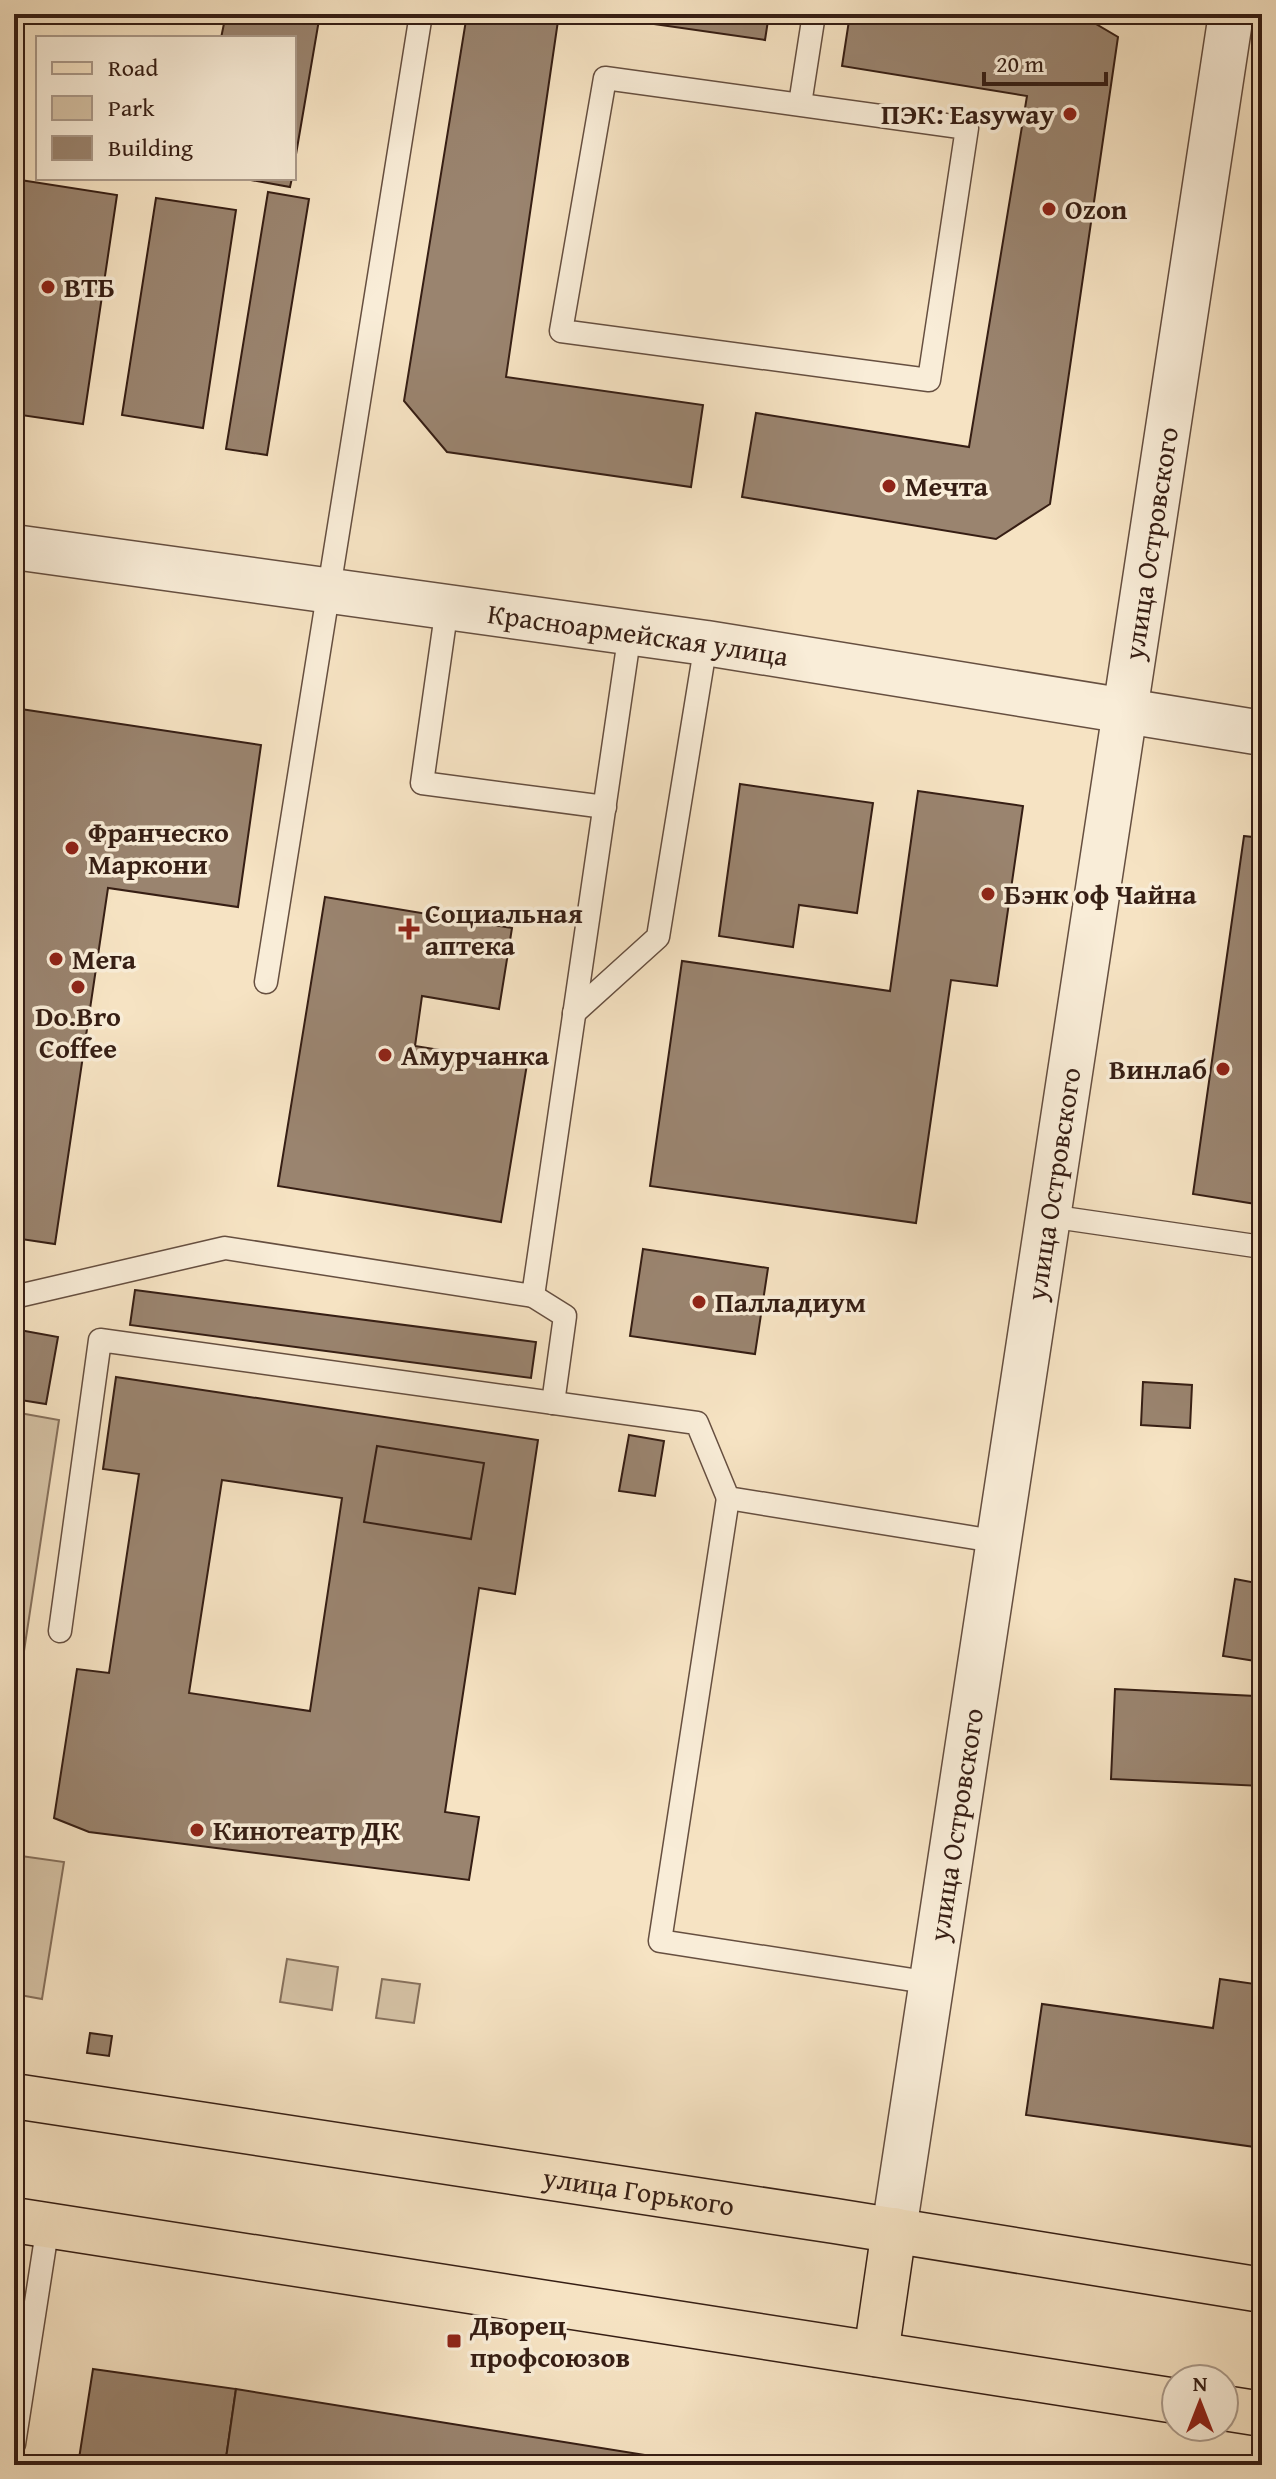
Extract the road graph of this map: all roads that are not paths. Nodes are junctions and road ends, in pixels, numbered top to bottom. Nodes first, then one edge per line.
1 (421, 14) edge
2 (814, 14) edge
3 (1231, 14) edge
4 (800, 104) junction
5 (14, 547) edge
6 (327, 591) junction
7 (447, 607) junction
8 (630, 632) junction
9 (706, 643) junction
10 (1127, 710) junction
11 (1262, 733) edge
12 (605, 807) junction
13 (266, 982) dead end
14 (574, 1013) junction
15 (1049, 1216) junction
16 (1262, 1247) edge
17 (533, 1296) junction
18 (14, 1297) edge
19 (553, 1403) junction
20 (728, 1498) junction
21 (1000, 1542) junction
22 (60, 1631) dead end
23 (932, 1983) junction
24 (14, 2096) edge
25 (31, 2222) edge
26 (894, 2230) junction
27 (1262, 2290) edge
28 (876, 2354) junction
29 (1160, 2398) edge
30 (1240, 2411) edge
31 (1262, 2414) edge
32 (14, 2444) edge

1 - 6 lane
2 - 4 lane
3 - 10 street, улица Островского
4 - 4 lane
5 - 6 street, Красноармейская улица
6 - 7 street, Красноармейская улица
6 - 13 lane
7 - 8 street, Красноармейская улица
7 - 12 lane
8 - 9 street, Красноармейская улица
8 - 12 lane
9 - 10 street, Красноармейская улица
9 - 14 lane
10 - 11 street, Красноармейская улица
10 - 15 street, улица Островского
12 - 14 lane
14 - 17 lane
15 - 16 lane
15 - 21 street, улица Островского
17 - 18 lane
17 - 19 lane
19 - 20 lane
19 - 22 lane
20 - 21 lane
20 - 23 lane
21 - 23 street, улица Островского
23 - 26 street, улица Островского
24 - 26 main road, улица Горького
25 - 28 main road
25 - 32 lane
26 - 27 main road, улица Горького
26 - 28 main road, улица Островского
28 - 29 main road
30 - 31 main road

